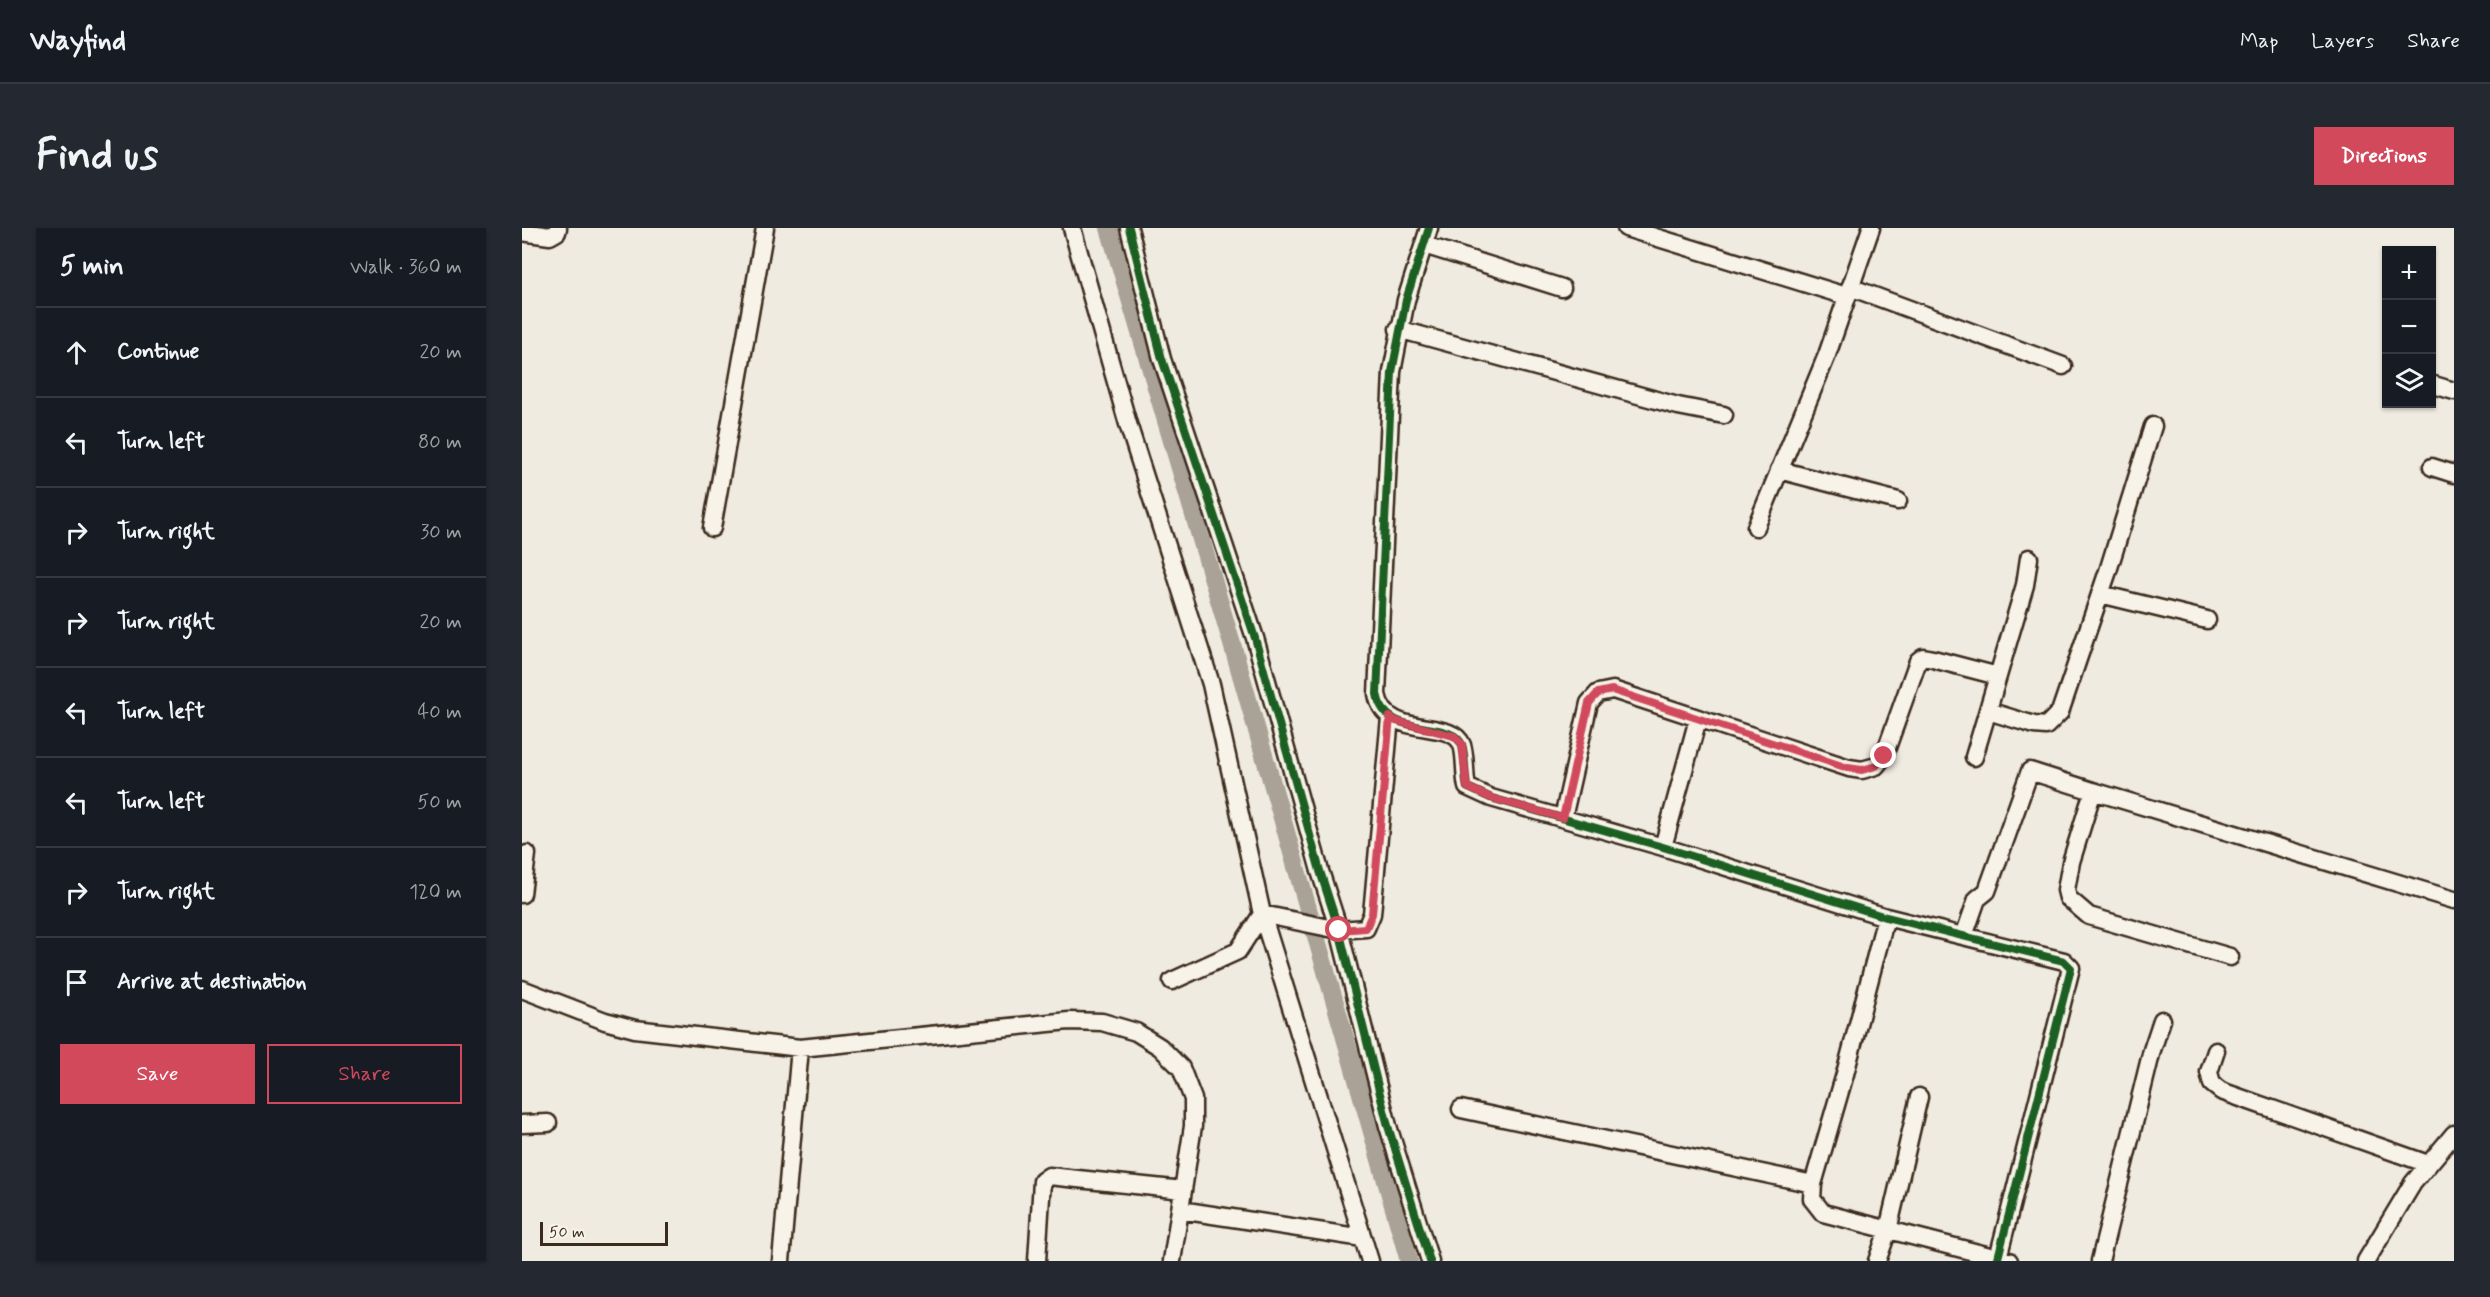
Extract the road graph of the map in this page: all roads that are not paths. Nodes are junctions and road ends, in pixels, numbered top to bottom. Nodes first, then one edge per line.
1 (558, 228) edge
2 (765, 228) edge
3 (1072, 228) edge
4 (1129, 228) edge
5 (1429, 228) edge
6 (1626, 228) edge
7 (1871, 228) edge
8 (522, 232) edge
9 (1424, 245) junction
10 (1562, 288) dead end
11 (1848, 292) junction
12 (1398, 329) junction
13 (2063, 366) dead end
14 (2436, 386) edge
15 (2454, 391) edge
16 (1724, 415) dead end
17 (2153, 426) dead end
18 (2432, 467) dead end
19 (1779, 470) junction
20 (2454, 474) edge
21 (1898, 501) dead end
22 (1756, 527) dead end
23 (712, 528) dead end
24 (2029, 558) dead end
25 (2100, 594) junction
26 (2208, 620) dead end
27 (1998, 676) junction
28 (1988, 711) junction
29 (1390, 717) junction
30 (1698, 719) junction
31 (1974, 757) dead end
32 (2093, 792) junction
33 (1563, 818) junction
34 (1663, 848) junction
35 (527, 854) dead end
36 (522, 894) edge
37 (2454, 900) edge
38 (1269, 915) junction
39 (1886, 917) junction
40 (1339, 930) junction
41 (1964, 936) junction
42 (2230, 957) dead end
43 (1172, 981) dead end
44 (522, 989) edge
45 (2162, 1020) dead end
46 (800, 1048) junction
47 (2216, 1051) dead end
48 (1919, 1097) dead end
49 (1461, 1109) dead end
50 (548, 1123) dead end
51 (522, 1124) edge
52 (2454, 1134) edge
53 (2428, 1164) junction
54 (1813, 1184) junction
55 (1184, 1190) junction
56 (1180, 1210) junction
57 (1887, 1230) junction
58 (1363, 1238) junction
59 (2004, 1260) edge
60 (781, 1261) edge
61 (1037, 1261) edge
62 (1172, 1261) edge
63 (1370, 1261) edge
64 (1430, 1261) edge
65 (1877, 1261) edge
66 (2100, 1261) edge
67 (2366, 1261) edge

1 - 8 street
2 - 23 street
3 - 38 street
4 - 40 street
5 - 9 street
6 - 11 street
7 - 11 street
9 - 10 street
9 - 12 street
11 - 13 street
11 - 19 street
12 - 16 street
12 - 29 street
14 - 15 street
17 - 25 street
18 - 20 street
19 - 21 street
19 - 22 street
24 - 27 street
25 - 26 street
25 - 28 street
27 - 28 street
27 - 30 street
28 - 31 street
29 - 33 street
29 - 40 street
30 - 33 street
30 - 34 street
32 - 37 street
32 - 41 street
32 - 42 street
33 - 34 street
34 - 39 street
35 - 36 street
38 - 40 street
38 - 43 street
38 - 58 street
39 - 41 street
39 - 54 street
40 - 64 street
41 - 59 street
44 - 46 street
45 - 66 street
46 - 55 street
46 - 60 street
47 - 53 street
48 - 57 street
49 - 54 street
50 - 51 street
52 - 53 street
53 - 67 street
54 - 57 street
55 - 56 street
55 - 61 street
56 - 58 street
56 - 62 street
57 - 59 street
57 - 65 street
58 - 63 street

